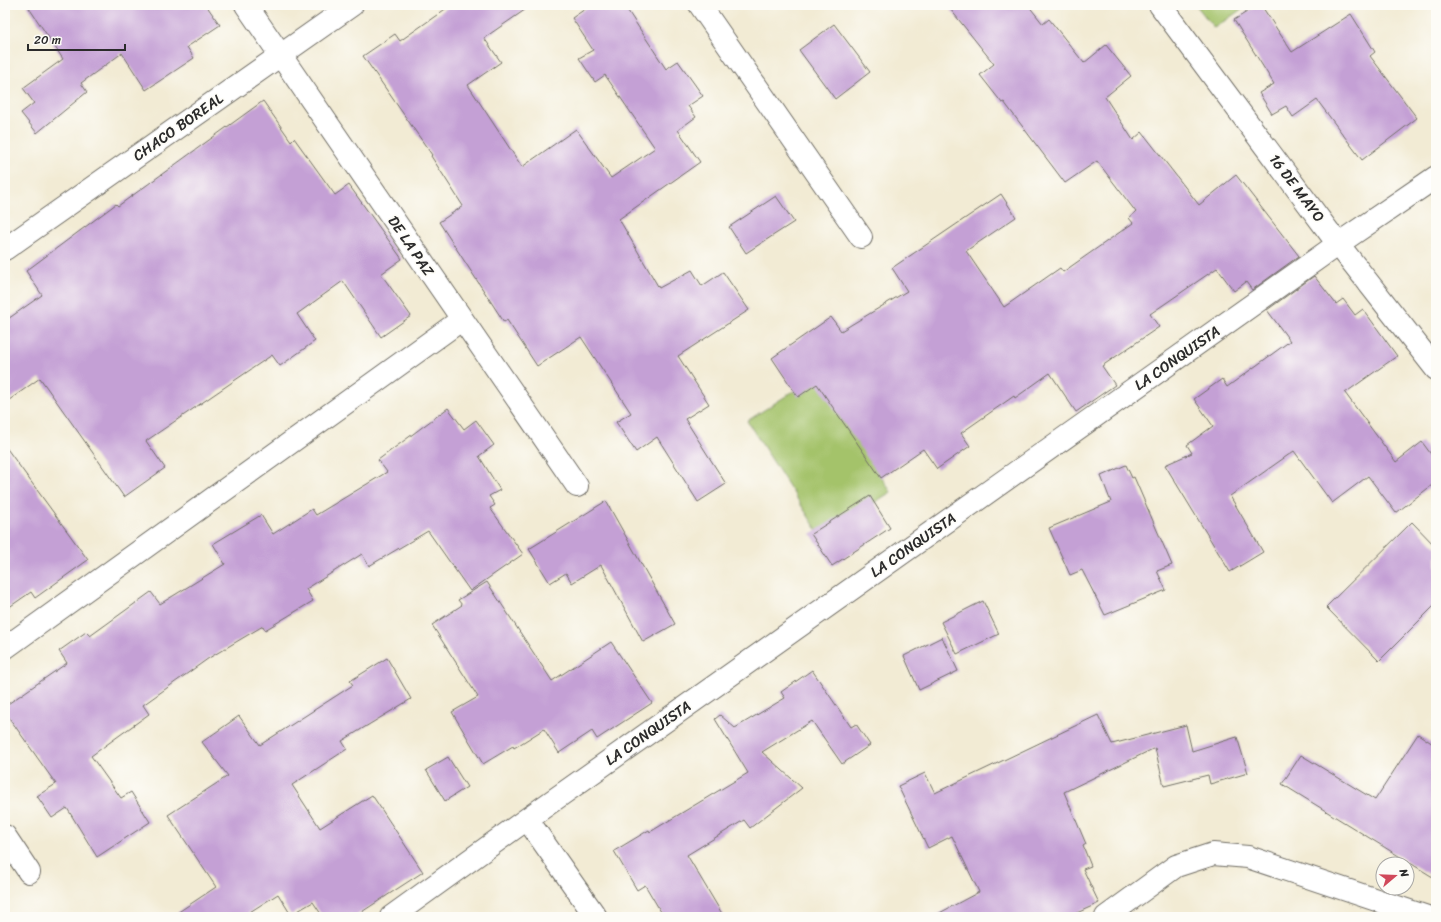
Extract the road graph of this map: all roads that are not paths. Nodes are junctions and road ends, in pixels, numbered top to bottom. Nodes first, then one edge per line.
1 (246, 5) edge
2 (352, 5) edge
3 (700, 5) edge
4 (1160, 5) edge
5 (281, 54) junction
6 (1436, 177) edge
7 (861, 237) dead end
8 (1338, 244) junction
9 (5, 249) edge
10 (462, 320) junction
11 (1436, 369) edge
12 (577, 486) dead end
13 (5, 648) edge
14 (527, 819) junction
15 (5, 836) edge
16 (29, 872) dead end
17 (391, 917) edge
18 (596, 917) edge
19 (1106, 917) edge
20 (1427, 917) edge

1 - 5 street, DE LA PAZ
2 - 5 street, CHACO BOREAL
3 - 7 street
4 - 8 street, 16 DE MAYO
5 - 9 street, CHACO BOREAL
5 - 10 street, DE LA PAZ
6 - 8 street, LA CONQUISTA
8 - 11 street, 16 DE MAYO
8 - 14 street, LA CONQUISTA
10 - 12 street, DE LA PAZ
10 - 13 street
14 - 17 street, LA CONQUISTA
14 - 18 street
15 - 16 street
19 - 20 street

